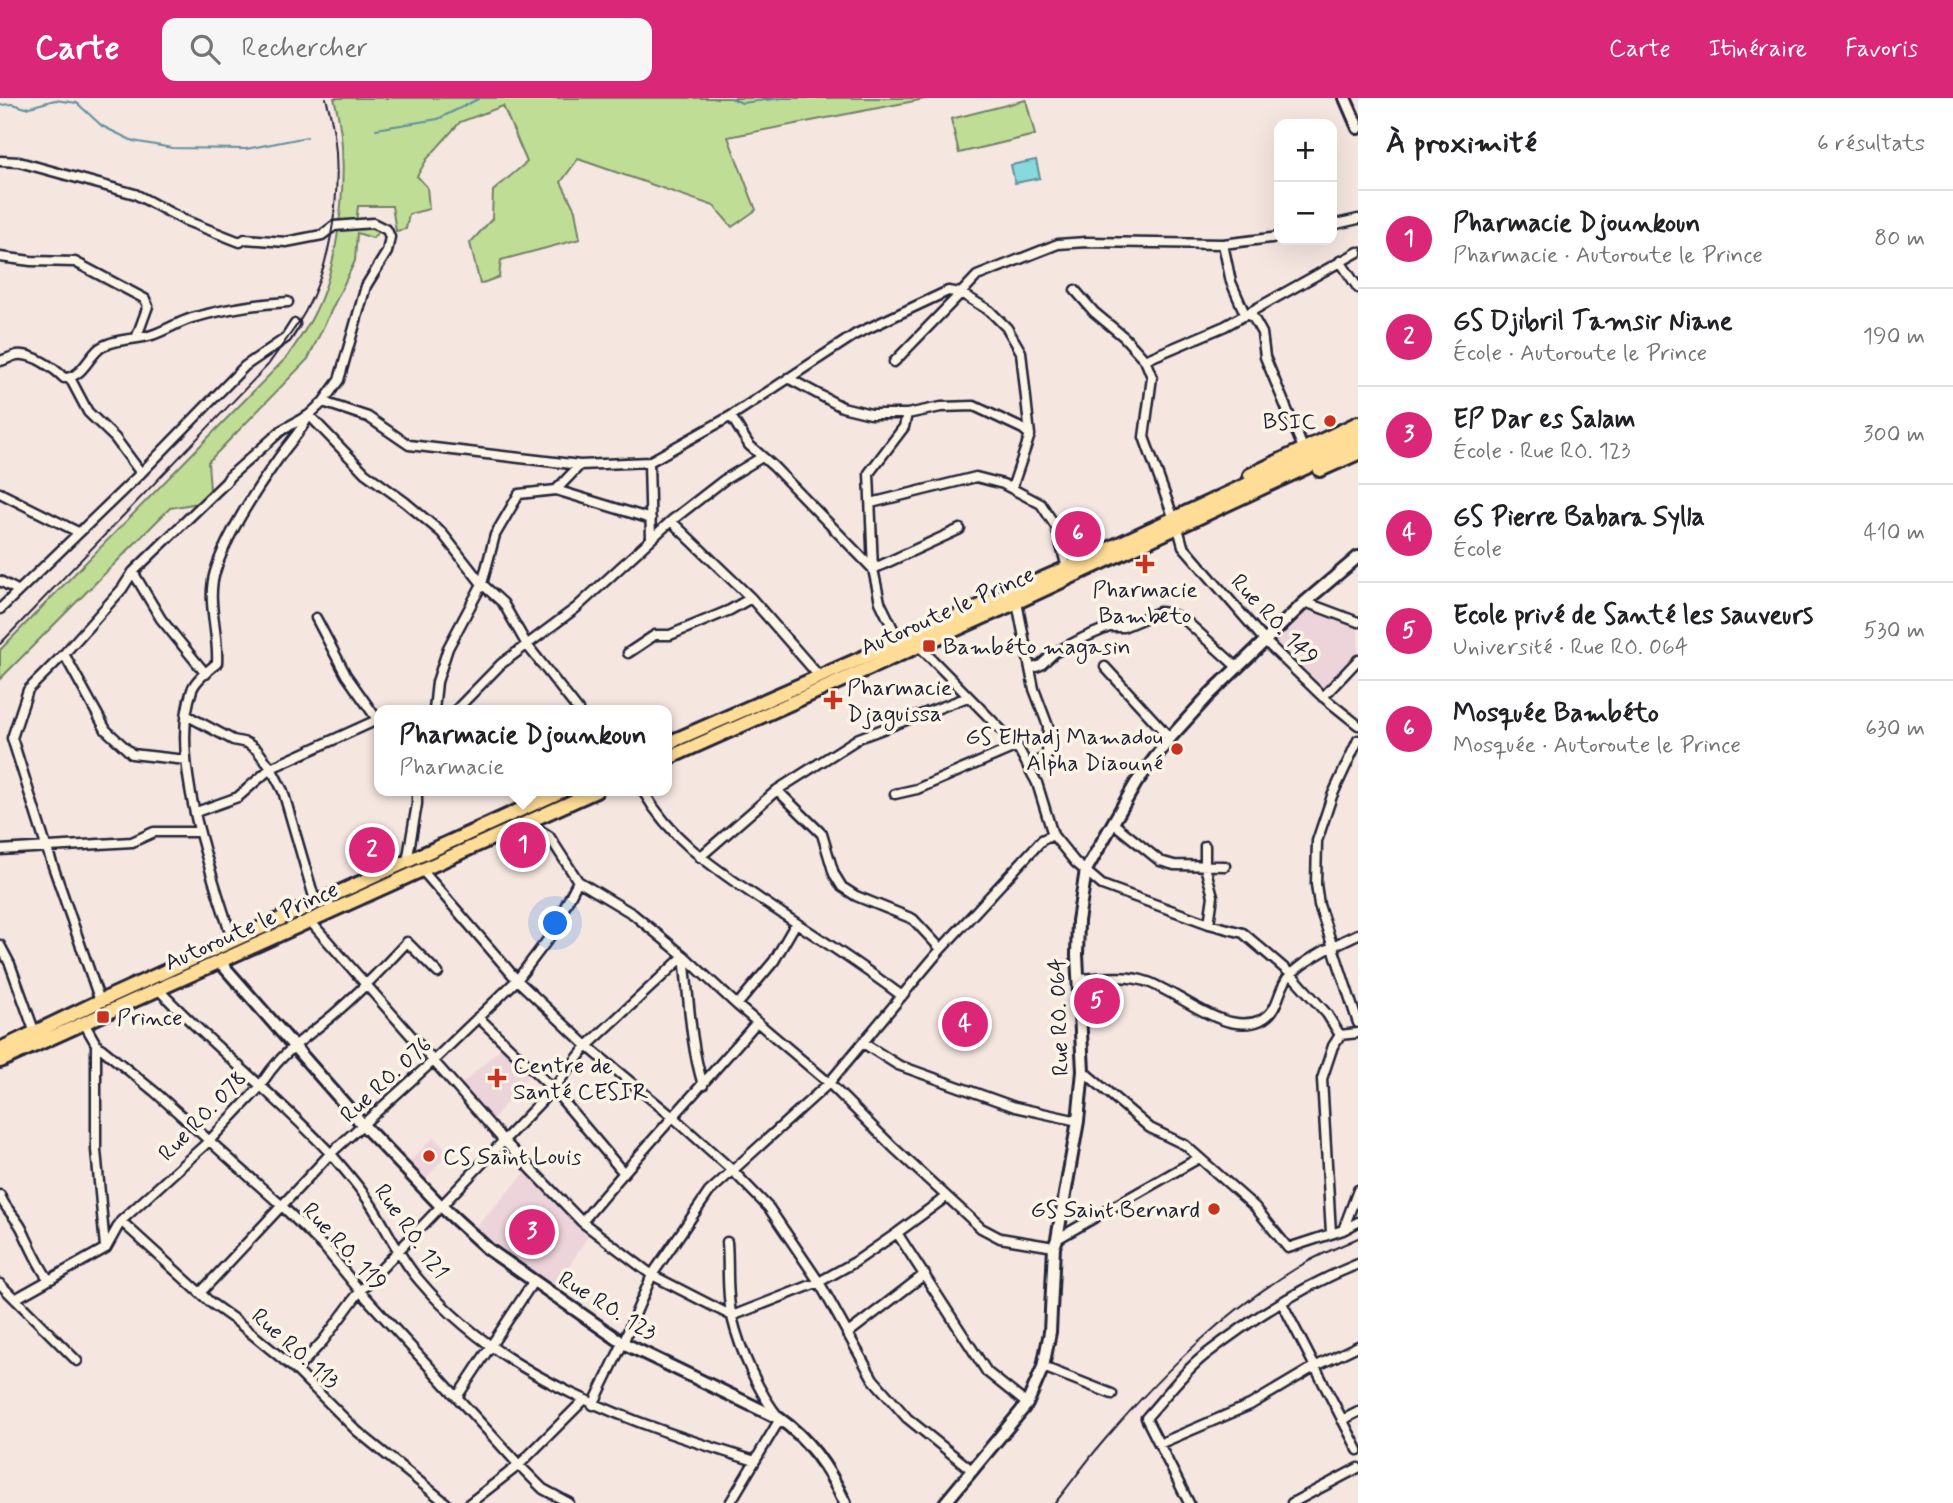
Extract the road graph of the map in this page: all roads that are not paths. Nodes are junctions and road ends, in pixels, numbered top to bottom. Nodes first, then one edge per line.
1 (1345, 98) edge
2 (1358, 128) edge
3 (0, 161) edge
4 (1358, 219) edge
5 (1337, 224) edge
6 (1274, 238) edge
7 (1223, 244) junction
8 (1358, 252) edge
9 (0, 257) edge
10 (1340, 261) junction
11 (1358, 288) edge
12 (1075, 290) dead end
13 (961, 293) junction
14 (288, 302) dead end
15 (1245, 314) junction
16 (295, 324) dead end
17 (137, 337) junction
18 (1145, 360) junction
19 (0, 362) edge
20 (894, 362) dead end
21 (70, 378) junction
22 (788, 378) junction
23 (323, 402) junction
24 (907, 414) junction
25 (309, 415) junction
26 (731, 416) junction
27 (1358, 423) edge
28 (1358, 433) edge
29 (1030, 435) junction
30 (1358, 443) edge
31 (1358, 453) edge
32 (762, 457) junction
33 (1304, 458) junction
34 (649, 462) junction
35 (580, 465) junction
36 (141, 472) junction
37 (1012, 488) junction
38 (556, 489) junction
39 (0, 493) edge
40 (871, 503) junction
41 (651, 519) junction
42 (671, 521) junction
43 (1176, 524) junction
44 (960, 529) dead end
45 (78, 532) junction
46 (651, 540) junction
47 (1358, 557) edge
48 (1067, 568) junction
49 (873, 569) junction
50 (133, 572) junction
51 (0, 581) edge
52 (482, 584) junction
53 (17, 590) junction
54 (751, 598) junction
55 (1017, 602) junction
56 (1305, 602) junction
57 (0, 609) edge
58 (316, 618) dead end
59 (1358, 622) edge
60 (899, 640) junction
61 (1266, 642) junction
62 (527, 645) junction
63 (919, 646) junction
64 (628, 653) dead end
65 (64, 654) junction
66 (1358, 660) edge
67 (1105, 667) dead end
68 (1238, 668) junction
69 (1031, 669) junction
70 (205, 674) junction
71 (819, 676) junction
72 (1323, 696) junction
73 (968, 697) junction
74 (435, 705) edge
75 (463, 705) edge
76 (574, 705) edge
77 (186, 715) junction
78 (374, 715) edge
79 (374, 723) edge
80 (1358, 725) edge
81 (12, 738) junction
82 (1170, 738) junction
83 (1358, 740) edge
84 (0, 741) edge
85 (672, 742) edge
86 (1017, 746) junction
87 (672, 757) edge
88 (186, 760) junction
89 (271, 768) junction
90 (1028, 768) junction
91 (777, 790) junction
92 (895, 794) dead end
93 (417, 796) edge
94 (551, 796) edge
95 (585, 796) edge
96 (646, 796) edge
97 (196, 812) junction
98 (527, 822) junction
99 (1113, 823) junction
100 (197, 832) junction
101 (1053, 835) junction
102 (46, 846) junction
103 (1205, 846) dead end
104 (0, 849) edge
105 (700, 858) junction
106 (407, 863) junction
107 (1225, 866) dead end
108 (1205, 867) junction
109 (422, 870) junction
110 (1086, 870) junction
111 (578, 881) junction
112 (316, 904) junction
113 (310, 921) junction
114 (796, 923) junction
115 (1209, 924) junction
116 (1358, 934) edge
117 (233, 942) junction
118 (0, 945) edge
119 (1334, 945) junction
120 (941, 949) junction
121 (684, 956) junction
122 (220, 962) junction
123 (438, 974) dead end
124 (1291, 974) junction
125 (1078, 979) junction
126 (517, 980) junction
127 (366, 986) junction
128 (158, 989) junction
129 (902, 996) junction
130 (100, 1000) junction
131 (737, 1005) junction
132 (478, 1017) junction
133 (757, 1022) junction
134 (84, 1023) junction
135 (1358, 1023) edge
136 (35, 1033) junction
137 (1358, 1033) edge
138 (1340, 1035) junction
139 (863, 1043) junction
140 (96, 1044) junction
141 (293, 1046) junction
142 (587, 1046) junction
143 (0, 1049) edge
144 (0, 1061) edge
145 (432, 1062) junction
146 (1083, 1071) junction
147 (829, 1083) junction
148 (703, 1085) junction
149 (260, 1087) junction
150 (553, 1089) junction
151 (674, 1118) junction
152 (1078, 1121) junction
153 (363, 1126) junction
154 (209, 1141) junction
155 (504, 1141) junction
156 (330, 1154) junction
157 (1199, 1158) junction
158 (732, 1169) junction
159 (623, 1172) junction
160 (1358, 1190) edge
161 (0, 1195) edge
162 (946, 1197) junction
163 (281, 1205) junction
164 (440, 1206) junction
165 (121, 1221) junction
166 (582, 1222) junction
167 (1358, 1222) edge
168 (1343, 1230) junction
169 (897, 1233) junction
170 (1331, 1233) junction
171 (727, 1242) dead end
172 (1055, 1243) junction
173 (106, 1248) junction
174 (398, 1251) junction
175 (1358, 1264) edge
176 (652, 1275) junction
177 (925, 1275) junction
178 (49, 1280) junction
179 (533, 1282) junction
180 (818, 1282) junction
181 (0, 1284) edge
182 (360, 1291) junction
183 (201, 1292) junction
184 (15, 1299) junction
185 (1282, 1303) junction
186 (732, 1316) junction
187 (847, 1334) junction
188 (623, 1343) junction
189 (490, 1346) junction
190 (1358, 1346) edge
191 (77, 1361) dead end
192 (1043, 1367) junction
193 (1314, 1367) junction
194 (296, 1370) junction
195 (1112, 1394) dead end
196 (457, 1396) junction
197 (583, 1401) junction
198 (1027, 1404) junction
199 (593, 1405) junction
200 (1358, 1412) edge
201 (780, 1419) junction
202 (1342, 1420) junction
203 (1159, 1444) junction
204 (1358, 1450) edge
205 (755, 1461) junction
206 (519, 1465) junction
207 (1358, 1468) edge
208 (973, 1471) junction
209 (446, 1503) edge
210 (470, 1503) edge
211 (569, 1503) edge
212 (730, 1503) edge
213 (845, 1503) edge
214 (945, 1503) edge
215 (1189, 1503) edge
216 (1292, 1503) edge

1 - 2 street
3 - 23 street
4 - 5 street
6 - 7 street
7 - 13 street
7 - 15 street
8 - 10 street
9 - 17 street
10 - 11 street
10 - 15 street
12 - 18 street
13 - 20 street
13 - 22 street
13 - 29 street
14 - 17 street
15 - 18 street
15 - 33 street
16 - 36 street
17 - 21 street
18 - 43 street, Rue RO. 149
19 - 21 street
21 - 36 street
22 - 24 street
22 - 26 street
23 - 25 street
23 - 35 street
24 - 29 street
24 - 40 street
25 - 50 street
25 - 52 street
25 - 70 street
26 - 32 street
26 - 34 street
27 - 33 main road
28 - 33 main road, Autoroute le Prince
29 - 37 street
30 - 33 main road, Autoroute le Prince
31 - 43 main road
32 - 42 street
32 - 49 street
33 - 43 main road, Autoroute le Prince
33 - 43 main road
34 - 35 street
34 - 41 street
35 - 38 street
36 - 45 street
37 - 40 street
37 - 48 street
38 - 41 street
38 - 52 street
39 - 45 street
40 - 49 street
41 - 46 street
42 - 46 street
42 - 54 street
43 - 48 main road, Autoroute le Prince
43 - 55 main road, Autoroute le Prince
43 - 61 street, Rue RO. 149
44 - 49 street
45 - 53 street
46 - 62 street
47 - 56 street, Rue RO. 064
48 - 60 main road, Autoroute le Prince
49 - 60 street
50 - 65 street
50 - 70 street
51 - 53 street
52 - 62 street
52 - 74 street
53 - 57 street
54 - 64 street
54 - 71 street
55 - 63 main road, Autoroute le Prince
55 - 69 street
56 - 59 street
56 - 61 street, Rue RO. 064
58 - 78 street
60 - 71 main road, Autoroute le Prince
61 - 68 street, Rue RO. 064
61 - 72 street, Rue RO. 149
62 - 75 street
62 - 76 street
63 - 73 street
63 - 87 main road, Autoroute le Prince
65 - 81 street
65 - 88 street
66 - 72 street
67 - 82 street
68 - 69 street
68 - 82 street, Rue RO. 064
69 - 90 street
70 - 77 street
71 - 85 main road, Autoroute le Prince
72 - 80 street, Rue RO. 149
73 - 86 street
73 - 91 street
77 - 88 street
77 - 89 street
79 - 89 street
81 - 84 street
81 - 102 street
82 - 99 street, Rue RO. 064
83 - 119 street
86 - 90 street
86 - 92 street
88 - 97 street
89 - 97 street
89 - 112 street
90 - 101 street
91 - 105 street
91 - 120 street
93 - 106 street
94 - 106 main road, Autoroute le Prince
95 - 98 main road, Autoroute le Prince
96 - 105 street
97 - 100 street
98 - 109 main road, Autoroute le Prince
98 - 111 street
99 - 108 street
99 - 110 street, Rue RO. 064
100 - 102 street
100 - 117 street
101 - 110 street
101 - 120 street
102 - 104 street
102 - 130 street
103 - 108 street
105 - 114 street
106 - 112 main road, Autoroute le Prince
107 - 108 street
108 - 115 street
109 - 113 main road, Autoroute le Prince
109 - 126 street
110 - 115 street
110 - 125 street, Rue RO. 064
111 - 121 street
111 - 126 street, Rue RO. 076
112 - 117 main road, Autoroute le Prince
113 - 122 main road, Autoroute le Prince
113 - 127 street
114 - 129 street
114 - 131 street
115 - 124 street
116 - 119 street
117 - 130 main road, Autoroute le Prince
118 - 136 street
119 - 124 street
119 - 135 street
120 - 129 street
121 - 131 street
121 - 142 street
121 - 148 street
122 - 128 main road, Autoroute le Prince
122 - 141 street, Rue RO. 123
123 - 127 street, Rue RO. 078
124 - 125 street
124 - 138 street
125 - 146 street, Rue RO. 064
126 - 132 street, Rue RO. 076
126 - 142 street
127 - 141 street, Rue RO. 078
127 - 145 street
128 - 134 main road, Autoroute le Prince
128 - 149 street, Rue RO. 121
129 - 139 street
130 - 136 main road, Autoroute le Prince
131 - 133 street
132 - 145 street, Rue RO. 076
132 - 150 street
133 - 147 street
133 - 148 street
134 - 140 street, Rue RO. 119
134 - 144 main road, Autoroute le Prince
136 - 143 main road, Autoroute le Prince
137 - 138 street
138 - 170 street
139 - 147 street
139 - 152 street
140 - 154 street, Rue RO. 119
140 - 173 street
141 - 149 street, Rue RO. 078
141 - 153 street, Rue RO. 123
142 - 150 street
142 - 151 street
145 - 153 street, Rue RO. 076
145 - 155 street
146 - 152 street, Rue RO. 064
146 - 157 street
147 - 158 street
147 - 162 street
148 - 151 street
149 - 154 street, Rue RO. 078
149 - 156 street, Rue RO. 121
150 - 155 street
150 - 159 street
151 - 158 street
151 - 159 street
152 - 172 street, Rue RO. 064
153 - 156 street, Rue RO. 076
153 - 164 street, Rue RO. 123
154 - 163 street, Rue RO. 119
154 - 165 street, Rue RO. 078
155 - 164 street
155 - 166 street
156 - 163 street, Rue RO. 076
156 - 174 street, Rue RO. 121
157 - 170 street
157 - 172 street
158 - 176 street
158 - 180 street
159 - 166 street
160 - 168 street
161 - 178 street
162 - 169 street
162 - 172 street
163 - 182 street, Rue RO. 119
163 - 183 street, Rue RO. 076
164 - 174 street
164 - 179 street, Rue RO. 123
165 - 173 street, Rue RO. 078
165 - 183 street, Rue RO. 113
166 - 176 street
167 - 168 street
168 - 170 street
169 - 177 street
169 - 180 street
171 - 186 street
172 - 192 street, Rue RO. 064
173 - 178 street
174 - 182 street
174 - 189 street, Rue RO. 121
175 - 185 street
176 - 186 street
176 - 188 street
177 - 187 street
177 - 198 street
178 - 184 street
179 - 188 street, Rue RO. 123
179 - 189 street
180 - 186 street
180 - 187 street
181 - 184 street
182 - 194 street
182 - 196 street, Rue RO. 119
183 - 194 street, Rue RO. 113
184 - 191 street
185 - 193 street
185 - 203 street
186 - 201 street
187 - 208 street
188 - 199 street
188 - 201 street, Rue RO. 123
189 - 196 street
189 - 197 street, Rue RO. 121
190 - 193 street
192 - 195 street
192 - 198 street, Rue RO. 064
193 - 202 street
193 - 203 street
194 - 209 street, Rue RO. 113
196 - 206 street, Rue RO. 119
197 - 199 street, Rue RO. 121
197 - 206 street
198 - 208 street, Rue RO. 064
199 - 205 street, Rue RO. 121
200 - 202 street
201 - 205 street
201 - 213 street, Rue RO. 123
202 - 204 street
203 - 215 street
205 - 212 street
206 - 210 street
206 - 211 street, Rue RO. 119
207 - 216 street
208 - 214 street, Rue RO. 064

